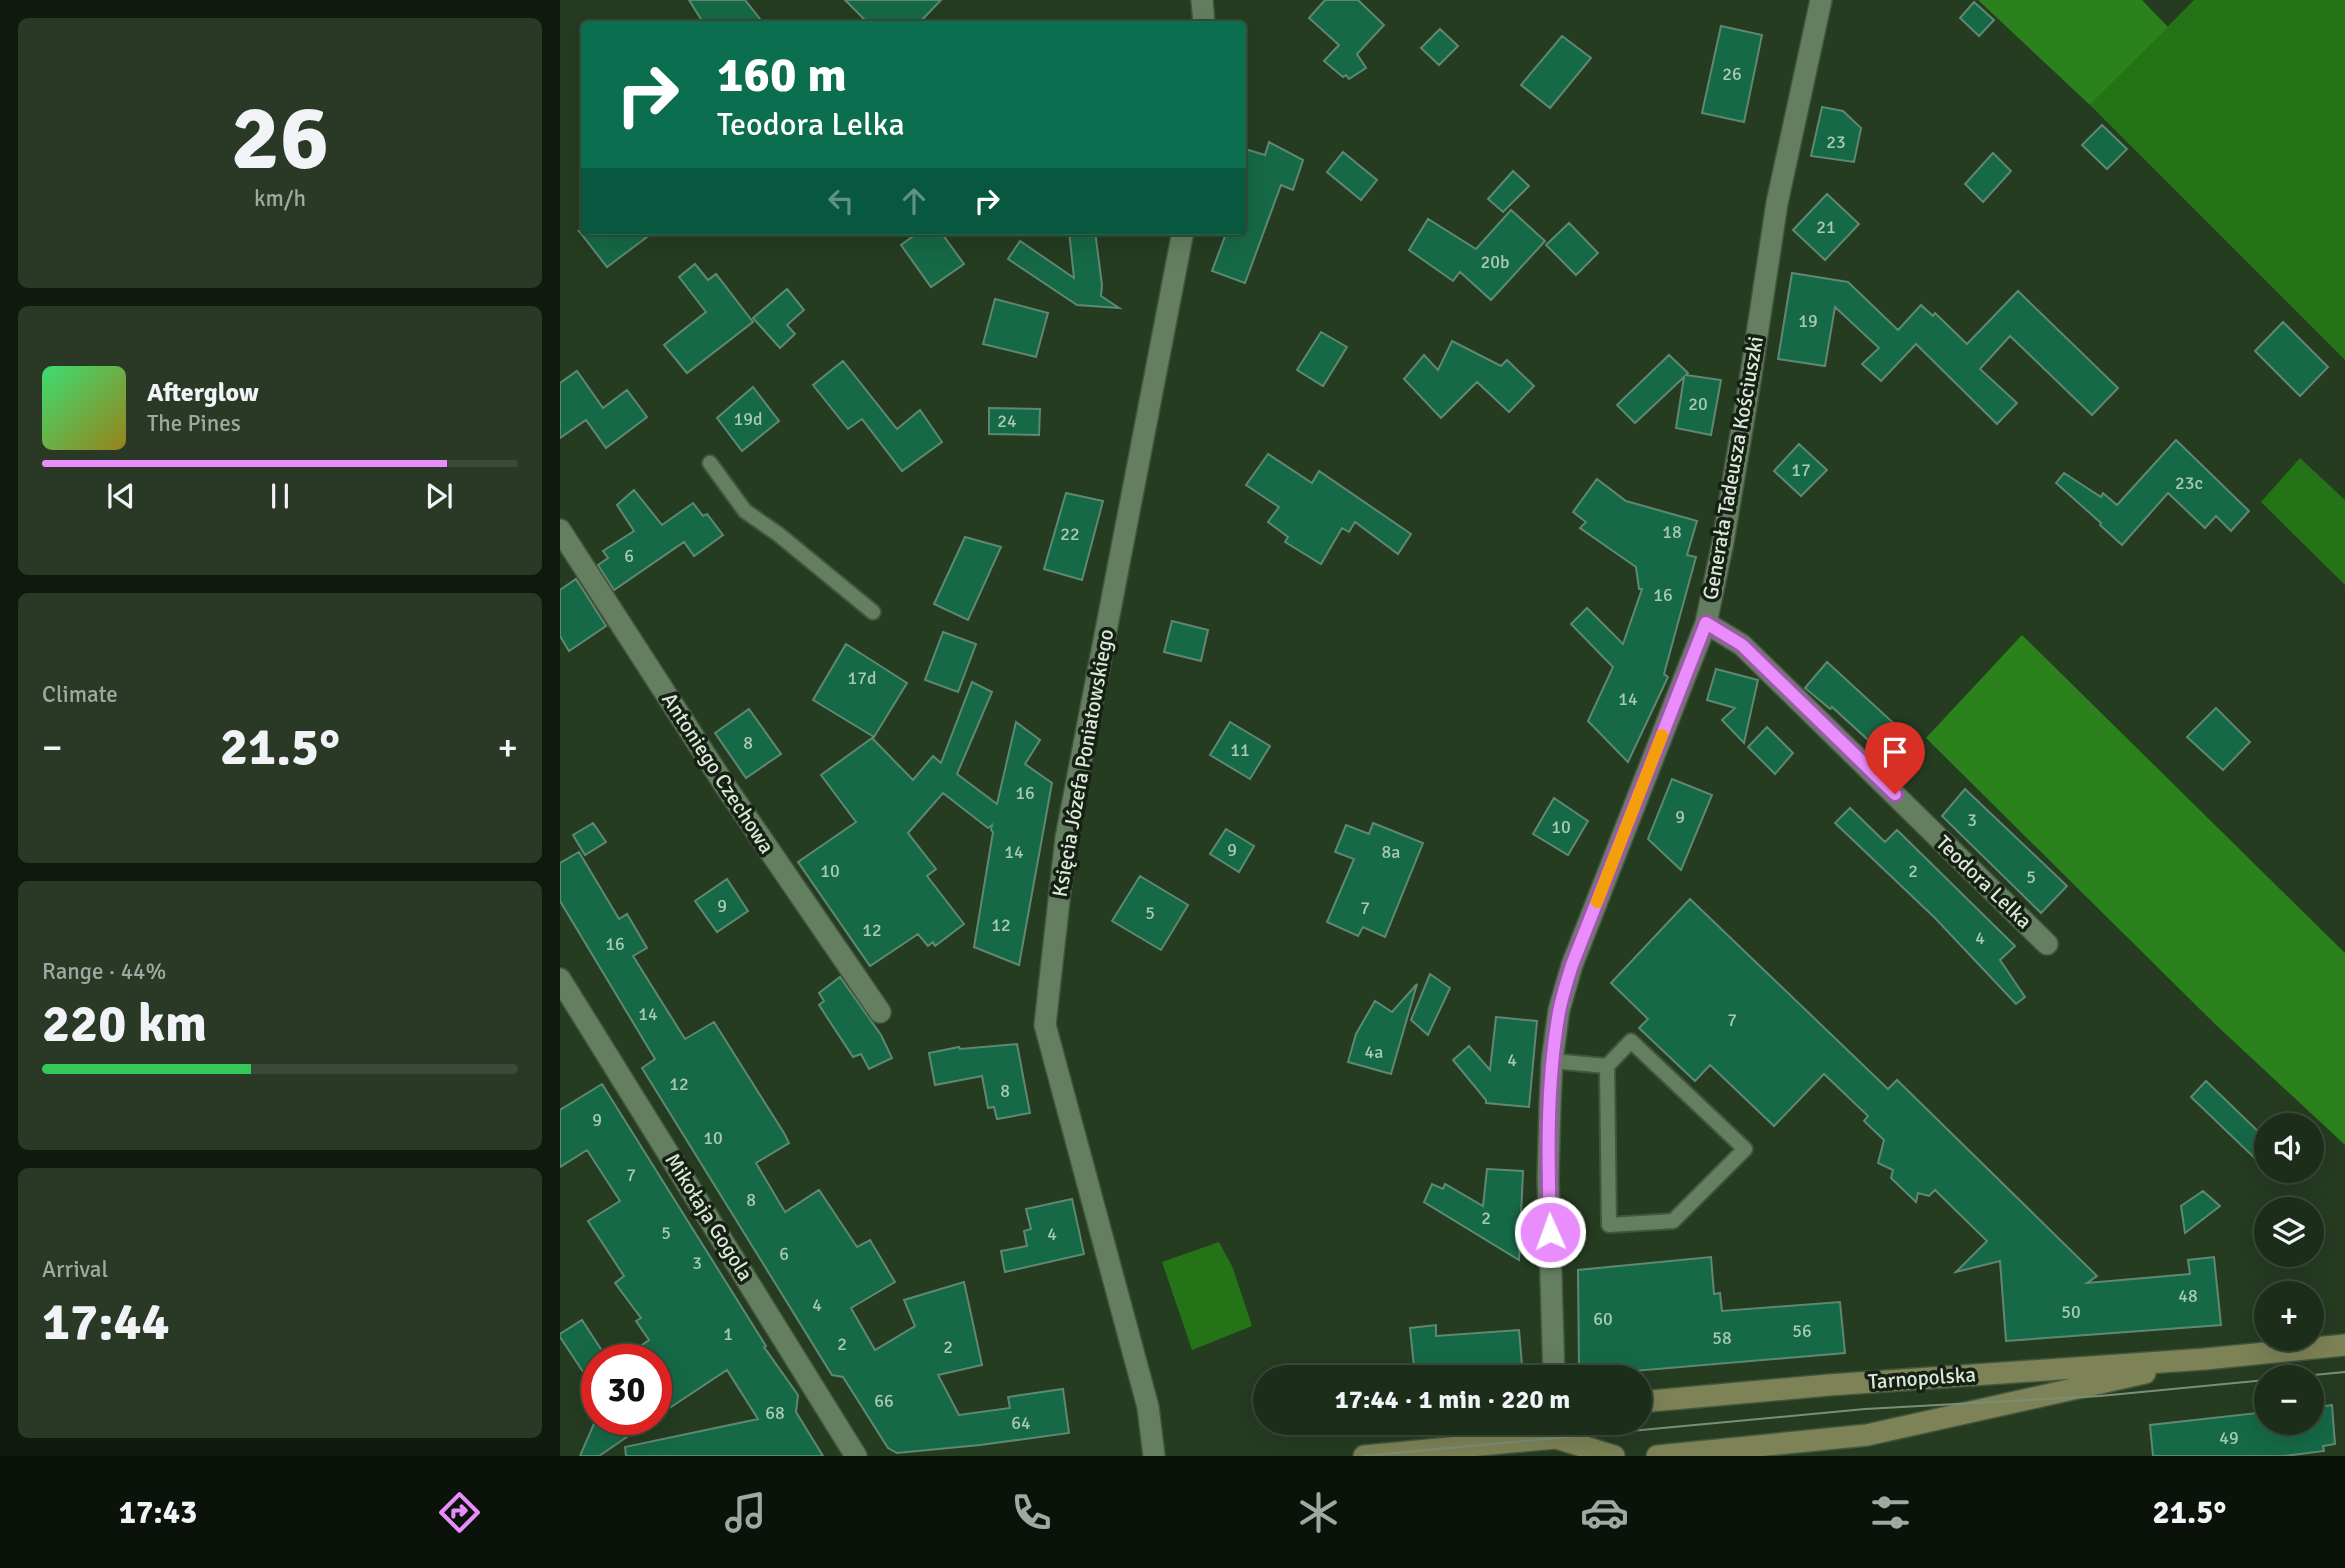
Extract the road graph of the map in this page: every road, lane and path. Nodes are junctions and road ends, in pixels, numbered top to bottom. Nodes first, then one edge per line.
1 (1202, 0) edge
2 (1821, 0) edge
3 (1204, 21) edge
4 (1182, 235) edge
5 (710, 463) dead end
6 (560, 530) edge
7 (873, 612) dead end
8 (1706, 623) junction
9 (2048, 944) dead end
10 (560, 979) edge
11 (880, 1013) dead end
12 (1552, 1061) junction
13 (1607, 1066) junction
14 (2345, 1345) edge
15 (2205, 1359) junction
16 (1554, 1365) edge
17 (1652, 1401) edge
18 (1558, 1439) edge
19 (856, 1456) edge
20 (1154, 1456) edge
21 (1364, 1456) edge
22 (1614, 1456) edge
23 (1657, 1456) edge

1 - 3 street
2 - 8 street, Generała Tadeusza Kościuszki
4 - 20 street, Księcia Józefa Poniatowskiego
5 - 7 lane
6 - 11 street, Antoniego Czechowa
8 - 9 street, Teodora Lelka
8 - 12 street, Generała Tadeusza Kościuszki
10 - 19 street, Mikołaja Gogola
12 - 13 lane
12 - 16 street, Generała Tadeusza Kościuszki
13 - 13 lane
14 - 15 main road, Tarnopolska
15 - 17 main road, Tarnopolska
15 - 23 main road, Tarnopolska
18 - 21 main road
18 - 22 main road

